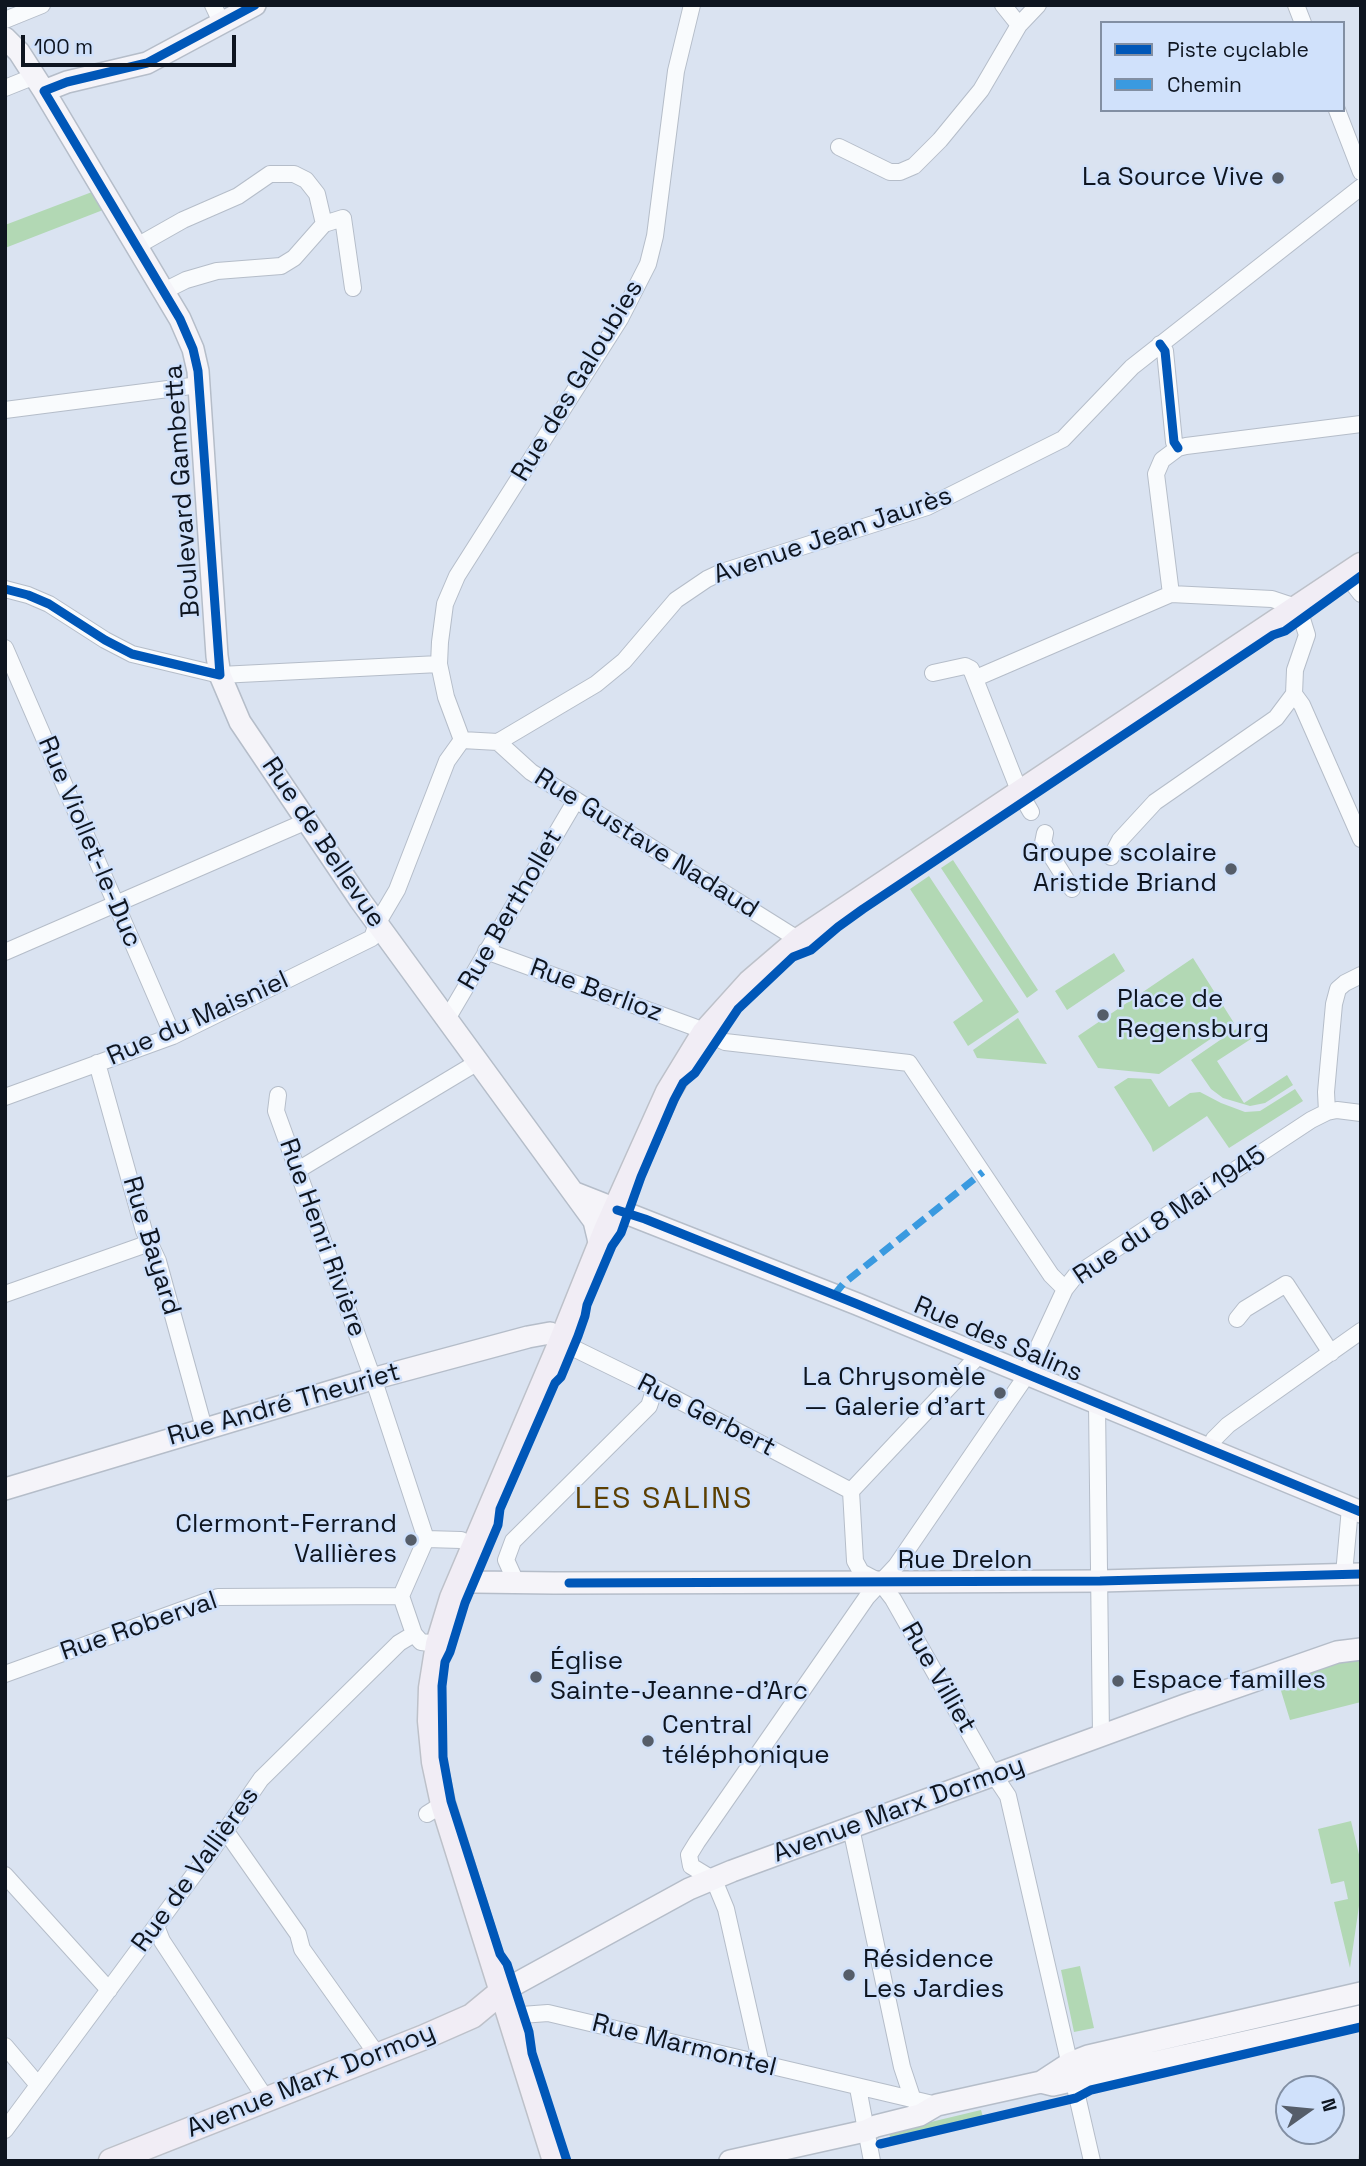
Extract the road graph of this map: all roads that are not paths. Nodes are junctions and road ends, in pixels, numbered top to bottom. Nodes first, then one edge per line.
1 (41, 5) edge
2 (255, 5) edge
3 (691, 5) edge
4 (1003, 5) edge
5 (1038, 5) edge
6 (217, 15) edge
7 (5, 20) edge
8 (1019, 25) junction
9 (5, 38) edge
10 (40, 83) junction
11 (5, 89) edge
12 (1338, 112) edge
13 (839, 146) dead end
14 (1361, 172) edge
15 (1361, 187) edge
16 (324, 224) junction
17 (137, 246) junction
18 (353, 288) dead end
19 (164, 291) junction
20 (1160, 344) junction
21 (200, 384) junction
22 (5, 410) edge
23 (1361, 424) edge
24 (1178, 448) junction
25 (1356, 578) edge
26 (5, 589) edge
27 (1171, 594) junction
28 (1294, 608) junction
29 (5, 648) edge
30 (439, 664) junction
31 (933, 673) dead end
32 (220, 676) junction
33 (976, 678) junction
34 (1294, 694) junction
35 (462, 740) junction
36 (498, 741) junction
37 (576, 800) junction
38 (1026, 802) junction
39 (307, 821) junction
40 (1045, 833) dead end
41 (1361, 839) edge
42 (1111, 857) dead end
43 (1072, 889) dead end
44 (116, 904) junction
45 (377, 924) junction
46 (799, 940) junction
47 (486, 951) junction
48 (5, 952) edge
49 (1361, 975) edge
50 (446, 1019) junction
51 (704, 1033) junction
52 (173, 1036) junction
53 (478, 1062) junction
54 (97, 1063) junction
55 (278, 1095) dead end
56 (5, 1097) edge
57 (1326, 1112) junction
58 (1361, 1112) edge
59 (298, 1170) junction
60 (574, 1193) junction
61 (617, 1210) junction
62 (148, 1241) junction
63 (600, 1247) junction
64 (1065, 1289) junction
65 (5, 1294) edge
66 (1237, 1319) dead end
67 (1361, 1331) edge
68 (561, 1342) junction
69 (1331, 1353) junction
70 (980, 1354) junction
71 (1026, 1375) junction
72 (372, 1378) junction
73 (655, 1388) junction
74 (1097, 1404) junction
75 (204, 1429) junction
76 (1208, 1450) junction
77 (5, 1489) edge
78 (851, 1491) junction
79 (1356, 1510) edge
80 (426, 1539) junction
81 (474, 1546) junction
82 (1352, 1574) edge
83 (461, 1578) junction
84 (1100, 1581) junction
85 (516, 1582) junction
86 (880, 1582) junction
87 (401, 1596) junction
88 (414, 1634) junction
89 (438, 1644) junction
90 (1356, 1646) edge
91 (5, 1674) edge
92 (1101, 1735) junction
93 (994, 1774) junction
94 (851, 1828) junction
95 (225, 1830) junction
96 (691, 1866) junction
97 (5, 1875) edge
98 (715, 1880) junction
99 (689, 1889) junction
100 (156, 1926) junction
101 (109, 1990) junction
102 (501, 1992) junction
103 (1361, 1993) edge
104 (472, 2016) junction
105 (509, 2016) junction
106 (1361, 2016) edge
107 (5, 2046) edge
108 (374, 2056) junction
109 (761, 2064) junction
110 (902, 2067) junction
111 (1071, 2071) junction
112 (38, 2085) junction
113 (858, 2088) junction
114 (885, 2094) junction
115 (266, 2099) junction
116 (913, 2100) junction
117 (937, 2105) junction
118 (5, 2130) edge
119 (865, 2131) junction
120 (111, 2161) edge
121 (555, 2161) edge
122 (730, 2161) edge
123 (872, 2161) edge
124 (1092, 2161) edge

1 - 7 street
2 - 6 main road
3 - 30 street, Rue des Galoubies
4 - 8 street
5 - 8 street
6 - 10 main road
8 - 13 street
9 - 10 main road, Boulevard Gambetta
10 - 11 street
10 - 17 main road, Boulevard Gambetta
12 - 14 street
15 - 20 street, Avenue Jean Jaurès
16 - 17 street
16 - 18 street
16 - 19 street
17 - 19 main road, Boulevard Gambetta
19 - 21 main road, Boulevard Gambetta
20 - 24 street
20 - 36 street, Avenue Jean Jaurès
21 - 22 street
21 - 32 main road, Boulevard Gambetta
23 - 24 street
24 - 27 street
25 - 28 main road
26 - 32 street
27 - 28 street
27 - 33 street
28 - 34 street
28 - 38 main road
29 - 44 street, Rue Viollet-le-Duc
30 - 32 street
30 - 35 street, Rue des Galoubies
31 - 33 street
32 - 39 main road, Rue de Bellevue
33 - 38 street
34 - 41 street
34 - 42 street
35 - 36 street
35 - 45 street
36 - 37 street, Rue Gustave Nadaud
37 - 46 street, Rue Gustave Nadaud
37 - 47 street, Rue Berthollet
38 - 46 main road
39 - 44 street
39 - 45 main road, Rue de Bellevue
40 - 43 street
44 - 48 street
44 - 52 street, Rue Viollet-le-Duc
45 - 50 main road, Rue de Bellevue
45 - 52 street, Rue du Maisniel
46 - 51 main road
47 - 50 street, Rue Berthollet
47 - 51 street, Rue Berlioz
49 - 57 street
50 - 53 main road, Rue de Bellevue
51 - 61 main road
51 - 64 street, Rue Berlioz
52 - 54 street, Rue du Maisniel
53 - 59 street
53 - 60 main road, Rue de Bellevue
54 - 56 street, Rue du Maisniel
54 - 62 street, Rue Bayard
55 - 59 street, Rue Henri Rivière
57 - 58 street
57 - 64 street, Rue du 8 Mai 1945
59 - 72 street, Rue Henri Rivière
60 - 61 main road
60 - 63 main road, Rue de Bellevue
61 - 63 main road
61 - 70 main road, Rue des Salins
62 - 65 street
62 - 75 street, Rue Bayard
63 - 68 main road
64 - 71 street, Rue du 8 Mai 1945
66 - 69 street
67 - 69 street
68 - 72 main road, Rue André Theuriet
68 - 73 street, Rue Gerbert
68 - 81 main road
69 - 76 street
70 - 71 main road, Rue des Salins
70 - 78 street
71 - 74 main road, Rue des Salins
71 - 86 street, Rue du 8 Mai 1945
72 - 75 main road, Rue André Theuriet
72 - 80 street, Rue Henri Rivière
73 - 78 street, Rue Gerbert
73 - 85 street
74 - 76 main road, Rue des Salins
74 - 84 street
75 - 77 main road, Rue André Theuriet
76 - 79 main road, Rue des Salins
78 - 86 street, Rue Villiet
79 - 82 street
80 - 81 street
80 - 87 street
81 - 83 main road
82 - 84 main road, Rue Drelon
83 - 85 main road, Rue Drelon
83 - 89 main road
84 - 86 main road, Rue Drelon
84 - 92 street
85 - 86 main road, Rue Drelon
86 - 93 street, Rue Villiet
86 - 96 street, Rue du 8 Mai 1945
87 - 88 street
87 - 91 street, Rue Roberval
88 - 89 street
88 - 95 street, Rue de Vallières
89 - 102 main road
90 - 92 main road, Avenue Marx Dormoy
92 - 93 main road, Avenue Marx Dormoy
93 - 94 main road, Avenue Marx Dormoy
93 - 111 street, Rue Villiet
94 - 98 main road, Avenue Marx Dormoy
94 - 110 street
95 - 100 street, Rue de Vallières
95 - 108 street
96 - 98 street
96 - 99 street, Rue du 8 Mai 1945
97 - 101 street
98 - 99 main road, Avenue Marx Dormoy
98 - 109 street
99 - 102 main road, Avenue Marx Dormoy
100 - 101 street, Rue de Vallières
100 - 115 street
101 - 112 street, Rue de Vallières
102 - 104 main road, Avenue Marx Dormoy
102 - 105 main road
103 - 111 main road
104 - 105 main road, Avenue Marx Dormoy
104 - 108 main road, Avenue Marx Dormoy
105 - 109 street, Rue Marmontel
105 - 121 main road
106 - 111 main road
107 - 112 street
108 - 115 main road, Avenue Marx Dormoy
109 - 113 street, Rue Marmontel
110 - 114 street
110 - 116 street
111 - 117 main road
111 - 124 street, Rue Villiet
112 - 118 street, Rue de Vallières
113 - 114 street, Rue Marmontel
113 - 119 street
114 - 116 street, Rue Marmontel
115 - 120 main road, Avenue Marx Dormoy
116 - 117 street, Rue Marmontel
117 - 119 main road
119 - 122 main road
119 - 123 street

